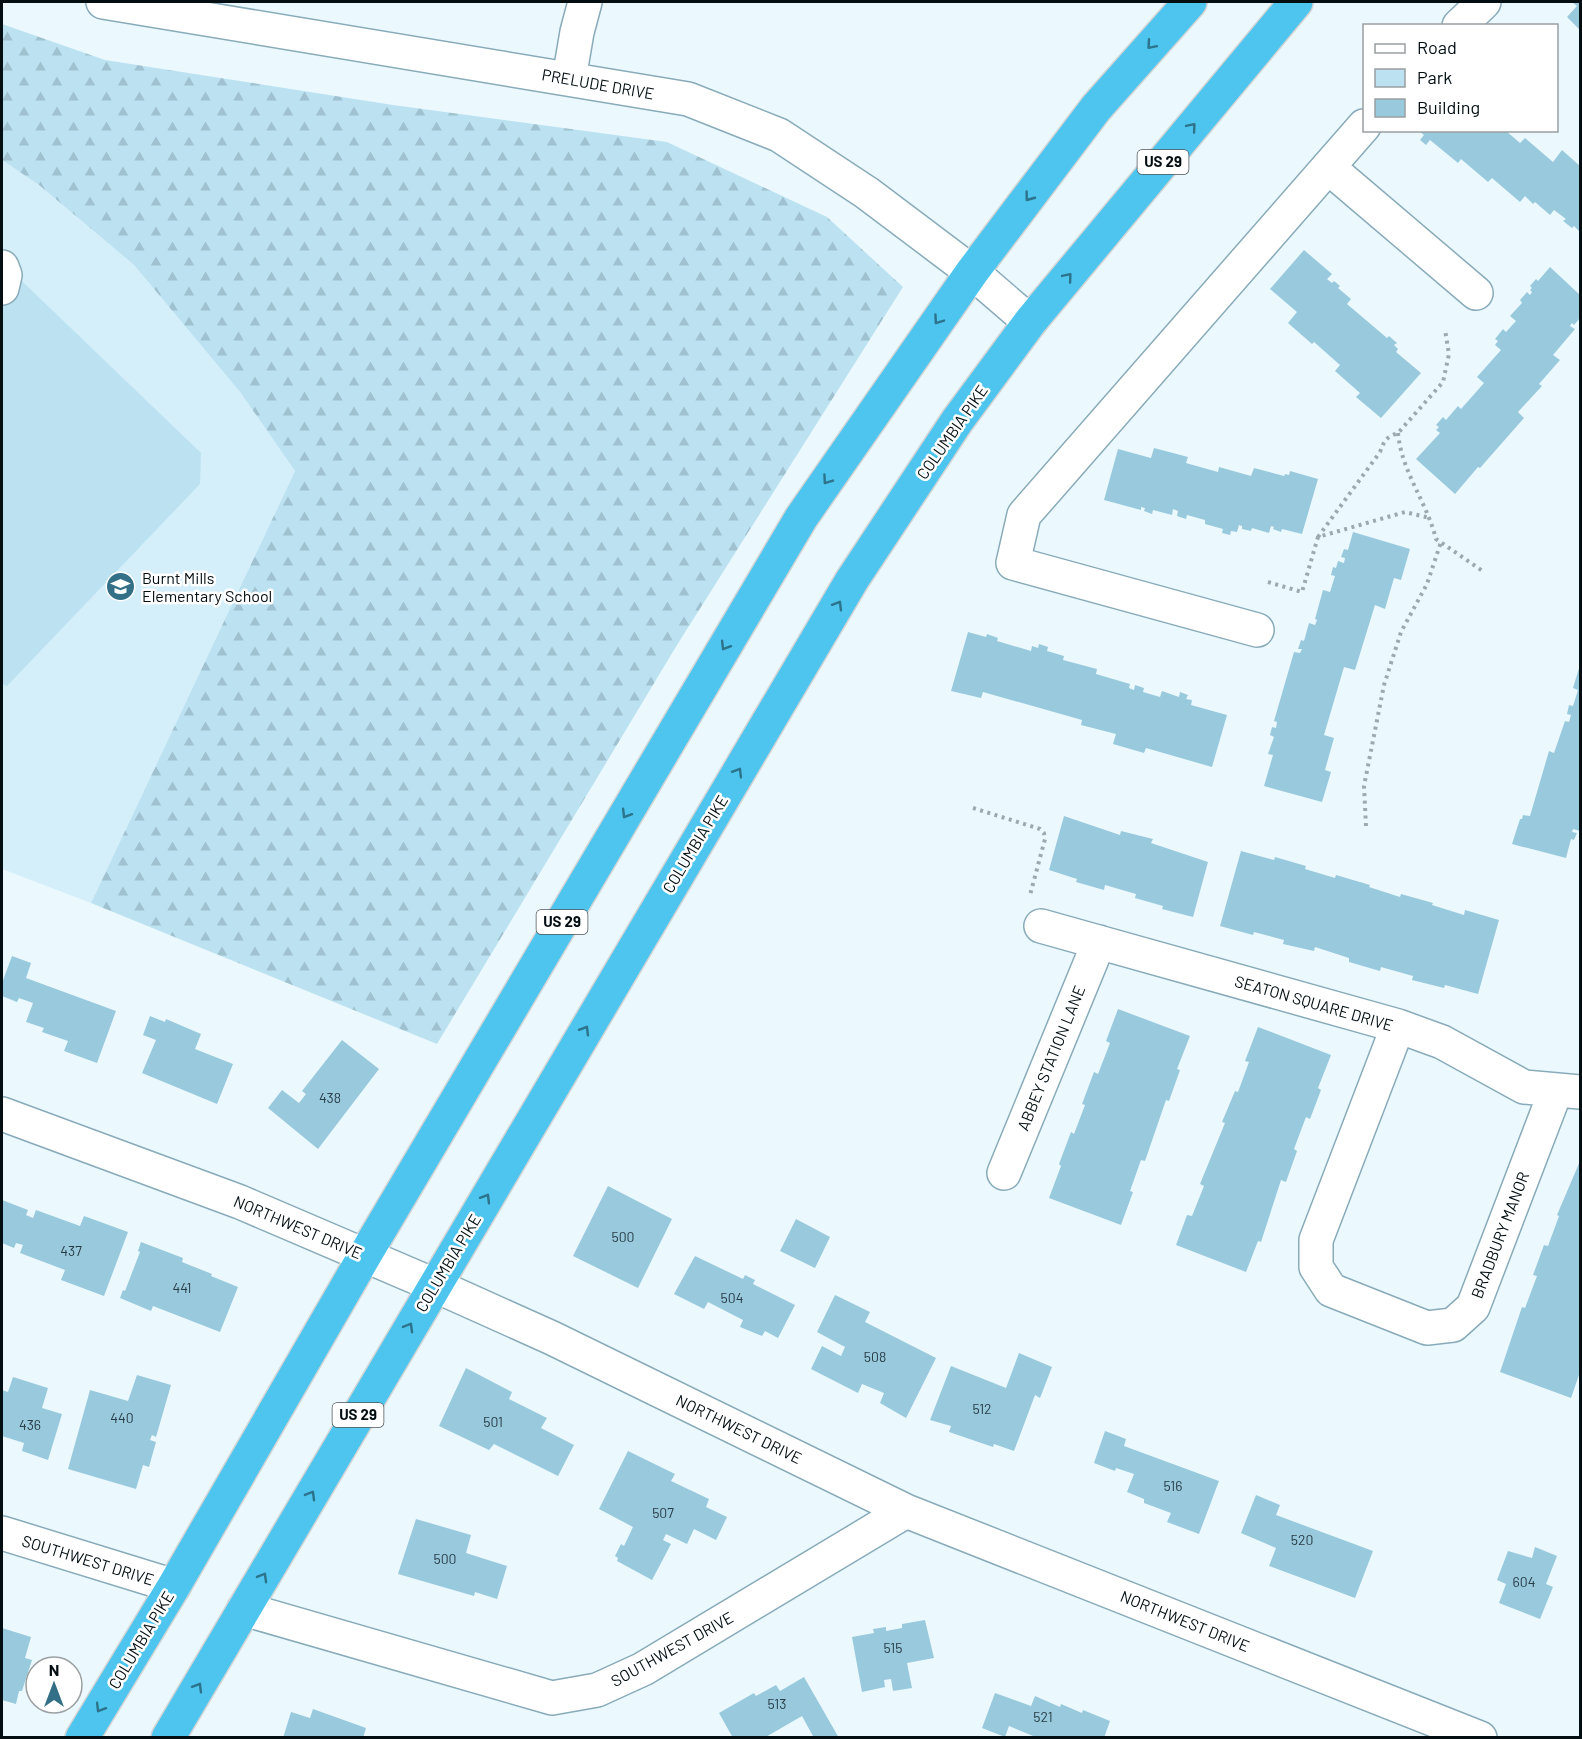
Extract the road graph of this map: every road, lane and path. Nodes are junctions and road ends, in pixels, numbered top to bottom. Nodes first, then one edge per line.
1 (103, 2) edge
2 (585, 2) edge
3 (1190, 2) edge
4 (1296, 2) edge
5 (1484, 2) edge
6 (1461, 24) edge
7 (569, 79) junction
8 (1363, 128) edge
9 (1328, 167) junction
10 (2, 267) edge
11 (972, 272) junction
12 (2, 288) edge
13 (1476, 293) dead end
14 (1030, 322) junction
15 (1444, 330) dead end
16 (1398, 433) junction
17 (1430, 518) junction
18 (1318, 537) junction
19 (1441, 542) junction
20 (1484, 572) dead end
21 (1268, 582) dead end
22 (1257, 630) dead end
23 (973, 808) dead end
24 (1366, 826) dead end
25 (1037, 914) joint
26 (1099, 942) junction
27 (1398, 1026) junction
28 (1568, 1091) edge
29 (2, 1114) edge
30 (1004, 1173) dead end
31 (365, 1255) junction
32 (435, 1285) junction
33 (906, 1511) junction
34 (2, 1533) edge
35 (174, 1586) junction
36 (244, 1609) junction
37 (82, 1737) edge
38 (168, 1737) edge
39 (1480, 1737) edge

1 - 7 street, PRELUDE DRIVE
2 - 7 street
3 -> 11 highway, COLUMBIA PIKE / US 29
14 -> 4 highway, COLUMBIA PIKE / US 29
5 - 6 street
7 - 11 street, PRELUDE DRIVE
8 - 9 street
9 - 13 street
9 - 22 street
10 - 12 street
11 - 14 street, PRELUDE DRIVE
11 -> 31 highway, COLUMBIA PIKE / US 29
32 -> 14 highway, COLUMBIA PIKE / US 29
15 - 16 path
16 - 17 path
16 - 18 path
17 - 18 path
17 - 19 path
18 - 21 path
19 - 20 path
19 - 24 path
23 - 25 path
25 - 26 street, SEATON SQUARE DRIVE
26 - 27 street, SEATON SQUARE DRIVE
26 - 30 street, ABBEY STATION LANE
27 - 28 street, SEATON SQUARE DRIVE
27 - 28 street, BRADBURY MANOR
29 - 31 street, NORTHWEST DRIVE
31 - 32 street, NORTHWEST DRIVE
31 - 35 highway, COLUMBIA PIKE / US 29
32 - 33 street, NORTHWEST DRIVE
36 -> 32 highway, COLUMBIA PIKE / US 29
33 - 36 street, SOUTHWEST DRIVE
33 - 39 street, NORTHWEST DRIVE
34 - 35 street, SOUTHWEST DRIVE
35 -> 37 highway, COLUMBIA PIKE / US 29
38 -> 36 highway, COLUMBIA PIKE / US 29

